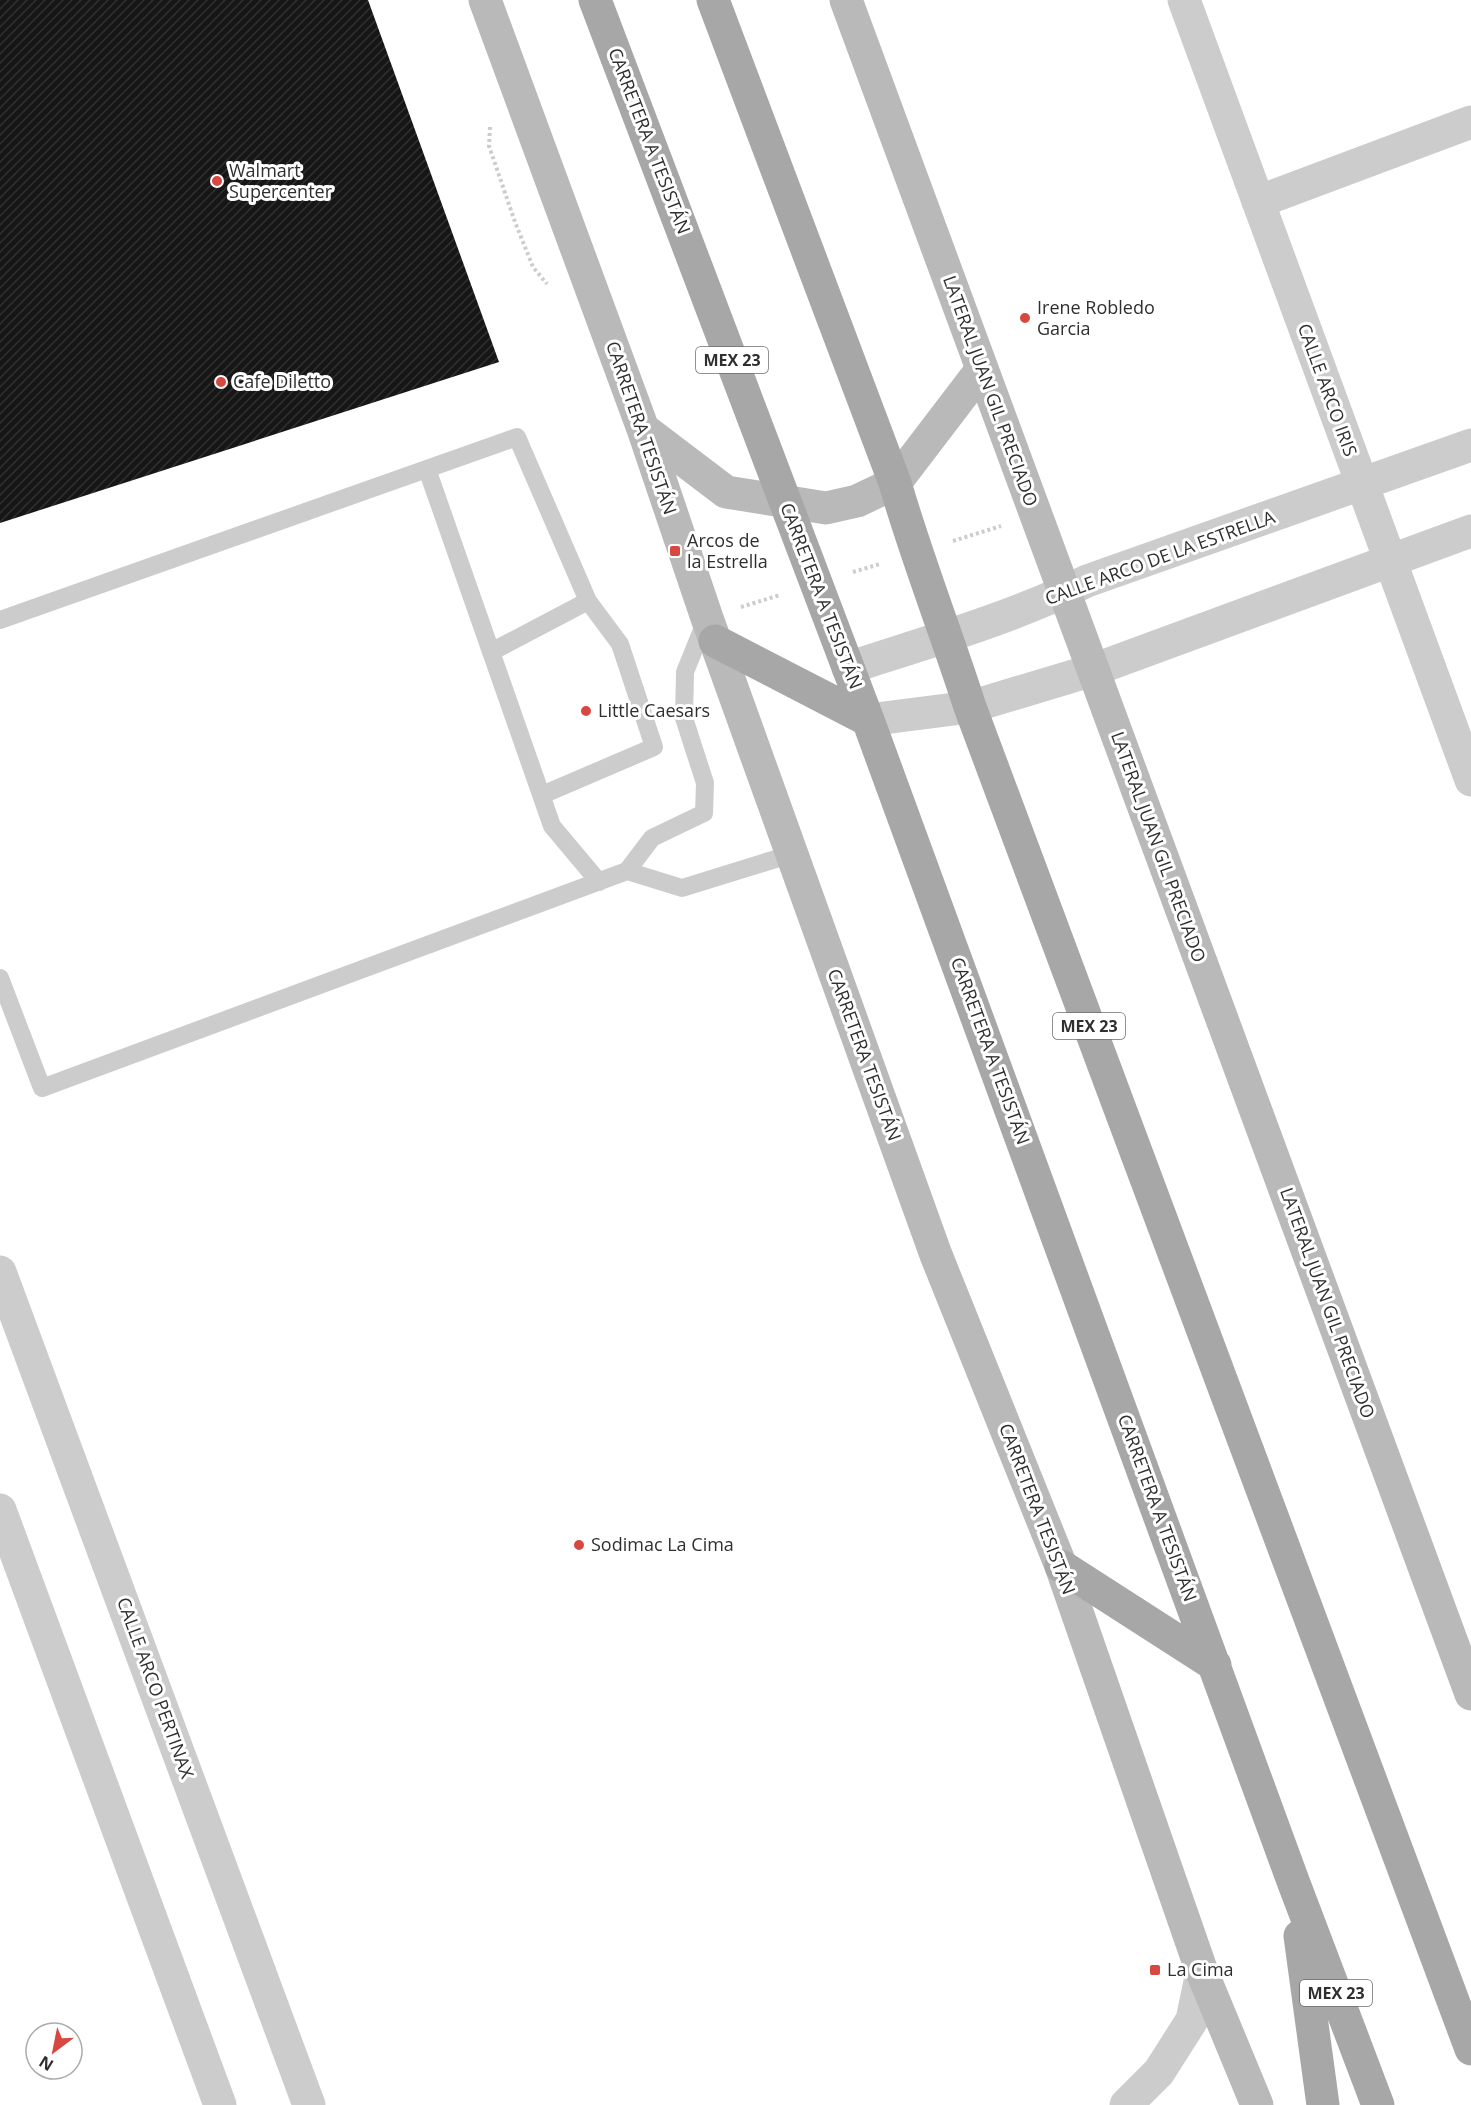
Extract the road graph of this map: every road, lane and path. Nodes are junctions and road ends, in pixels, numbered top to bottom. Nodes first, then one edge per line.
1 (485, 0) edge
2 (595, 0) edge
3 (713, 0) edge
4 (846, 0) edge
5 (1184, 0) edge
6 (1471, 122) edge
7 (1258, 202) junction
8 (982, 369) junction
9 (643, 429) junction
10 (1471, 445) edge
11 (427, 469) junction
12 (895, 483) junction
13 (1362, 485) junction
14 (786, 503) junction
15 (1036, 515) junction
16 (1471, 531) edge
17 (915, 553) junction
18 (1390, 560) junction
19 (816, 584) junction
20 (1064, 592) junction
21 (588, 600) junction
22 (0, 620) edge
23 (711, 629) junction
24 (947, 635) junction
25 (491, 652) junction
26 (848, 668) junction
27 (1093, 670) junction
28 (970, 707) junction
29 (868, 720) junction
30 (1471, 780) edge
31 (542, 795) junction
32 (792, 854) junction
33 (627, 871) junction
34 (599, 882) junction
35 (0, 978) edge
36 (0, 1272) edge
37 (0, 1510) edge
38 (1060, 1566) junction
39 (1215, 1665) junction
40 (1471, 1694) edge
41 (1293, 1881) junction
42 (1202, 1972) junction
43 (1471, 2049) edge
44 (220, 2105) edge
45 (309, 2105) edge
46 (1126, 2105) edge
47 (1257, 2105) edge
48 (1323, 2105) edge
49 (1378, 2105) edge

1 - 9 main road, CARRETERA TESISTÁN
2 - 14 main road, CARRETERA A TESISTÁN / MEX 23
3 - 12 main road, MEX 23
4 - 8 main road, LATERAL JUAN GIL PRECIADO
5 - 7 street, CALLE ARCO IRIS
6 - 7 street
7 - 13 street, CALLE ARCO IRIS
8 - 12 main road
8 - 15 main road, LATERAL JUAN GIL PRECIADO
9 - 14 main road
9 - 23 main road, CARRETERA TESISTÁN
10 - 13 street, CALLE ARCO DE LA ESTRELLA
11 - 21 lane
11 - 22 lane
11 - 25 lane
12 - 14 main road
12 - 17 main road, MEX 23
13 - 18 street, CALLE ARCO IRIS
13 - 20 street, CALLE ARCO DE LA ESTRELLA
14 - 19 main road, CARRETERA A TESISTÁN / MEX 23
15 - 17 path
15 - 20 main road, LATERAL JUAN GIL PRECIADO
16 - 18 street
17 - 19 path
17 - 24 main road, MEX 23
18 - 27 street
18 - 30 street, CALLE ARCO IRIS
19 - 23 path
19 - 26 main road, CARRETERA A TESISTÁN / MEX 23
20 - 24 street, CALLE ARCO DE LA ESTRELLA
20 - 27 main road, LATERAL JUAN GIL PRECIADO
21 - 25 lane
21 - 31 lane
23 - 29 main road
23 - 32 main road, CARRETERA TESISTÁN
23 - 33 lane
24 - 26 street, CALLE ARCO DE LA ESTRELLA
24 - 28 main road, MEX 23
25 - 31 lane
26 - 29 main road, CARRETERA A TESISTÁN / MEX 23
27 - 28 street
27 - 40 main road, LATERAL JUAN GIL PRECIADO
28 - 29 street
28 - 43 main road, MEX 23
29 - 39 main road, CARRETERA A TESISTÁN / MEX 23
31 - 34 lane
32 - 33 lane
32 - 38 main road, CARRETERA TESISTÁN
33 - 34 lane
34 - 35 lane
36 - 45 street, CALLE ARCO PERTINAX
37 - 44 street
38 - 39 main road
38 - 42 main road, CARRETERA TESISTÁN
39 - 41 main road, CARRETERA A TESISTÁN / MEX 23
41 - 48 main road
41 - 49 main road, CARRETERA A TESISTÁN / MEX 23
42 - 46 street
42 - 47 main road, CARRETERA TESISTÁN

